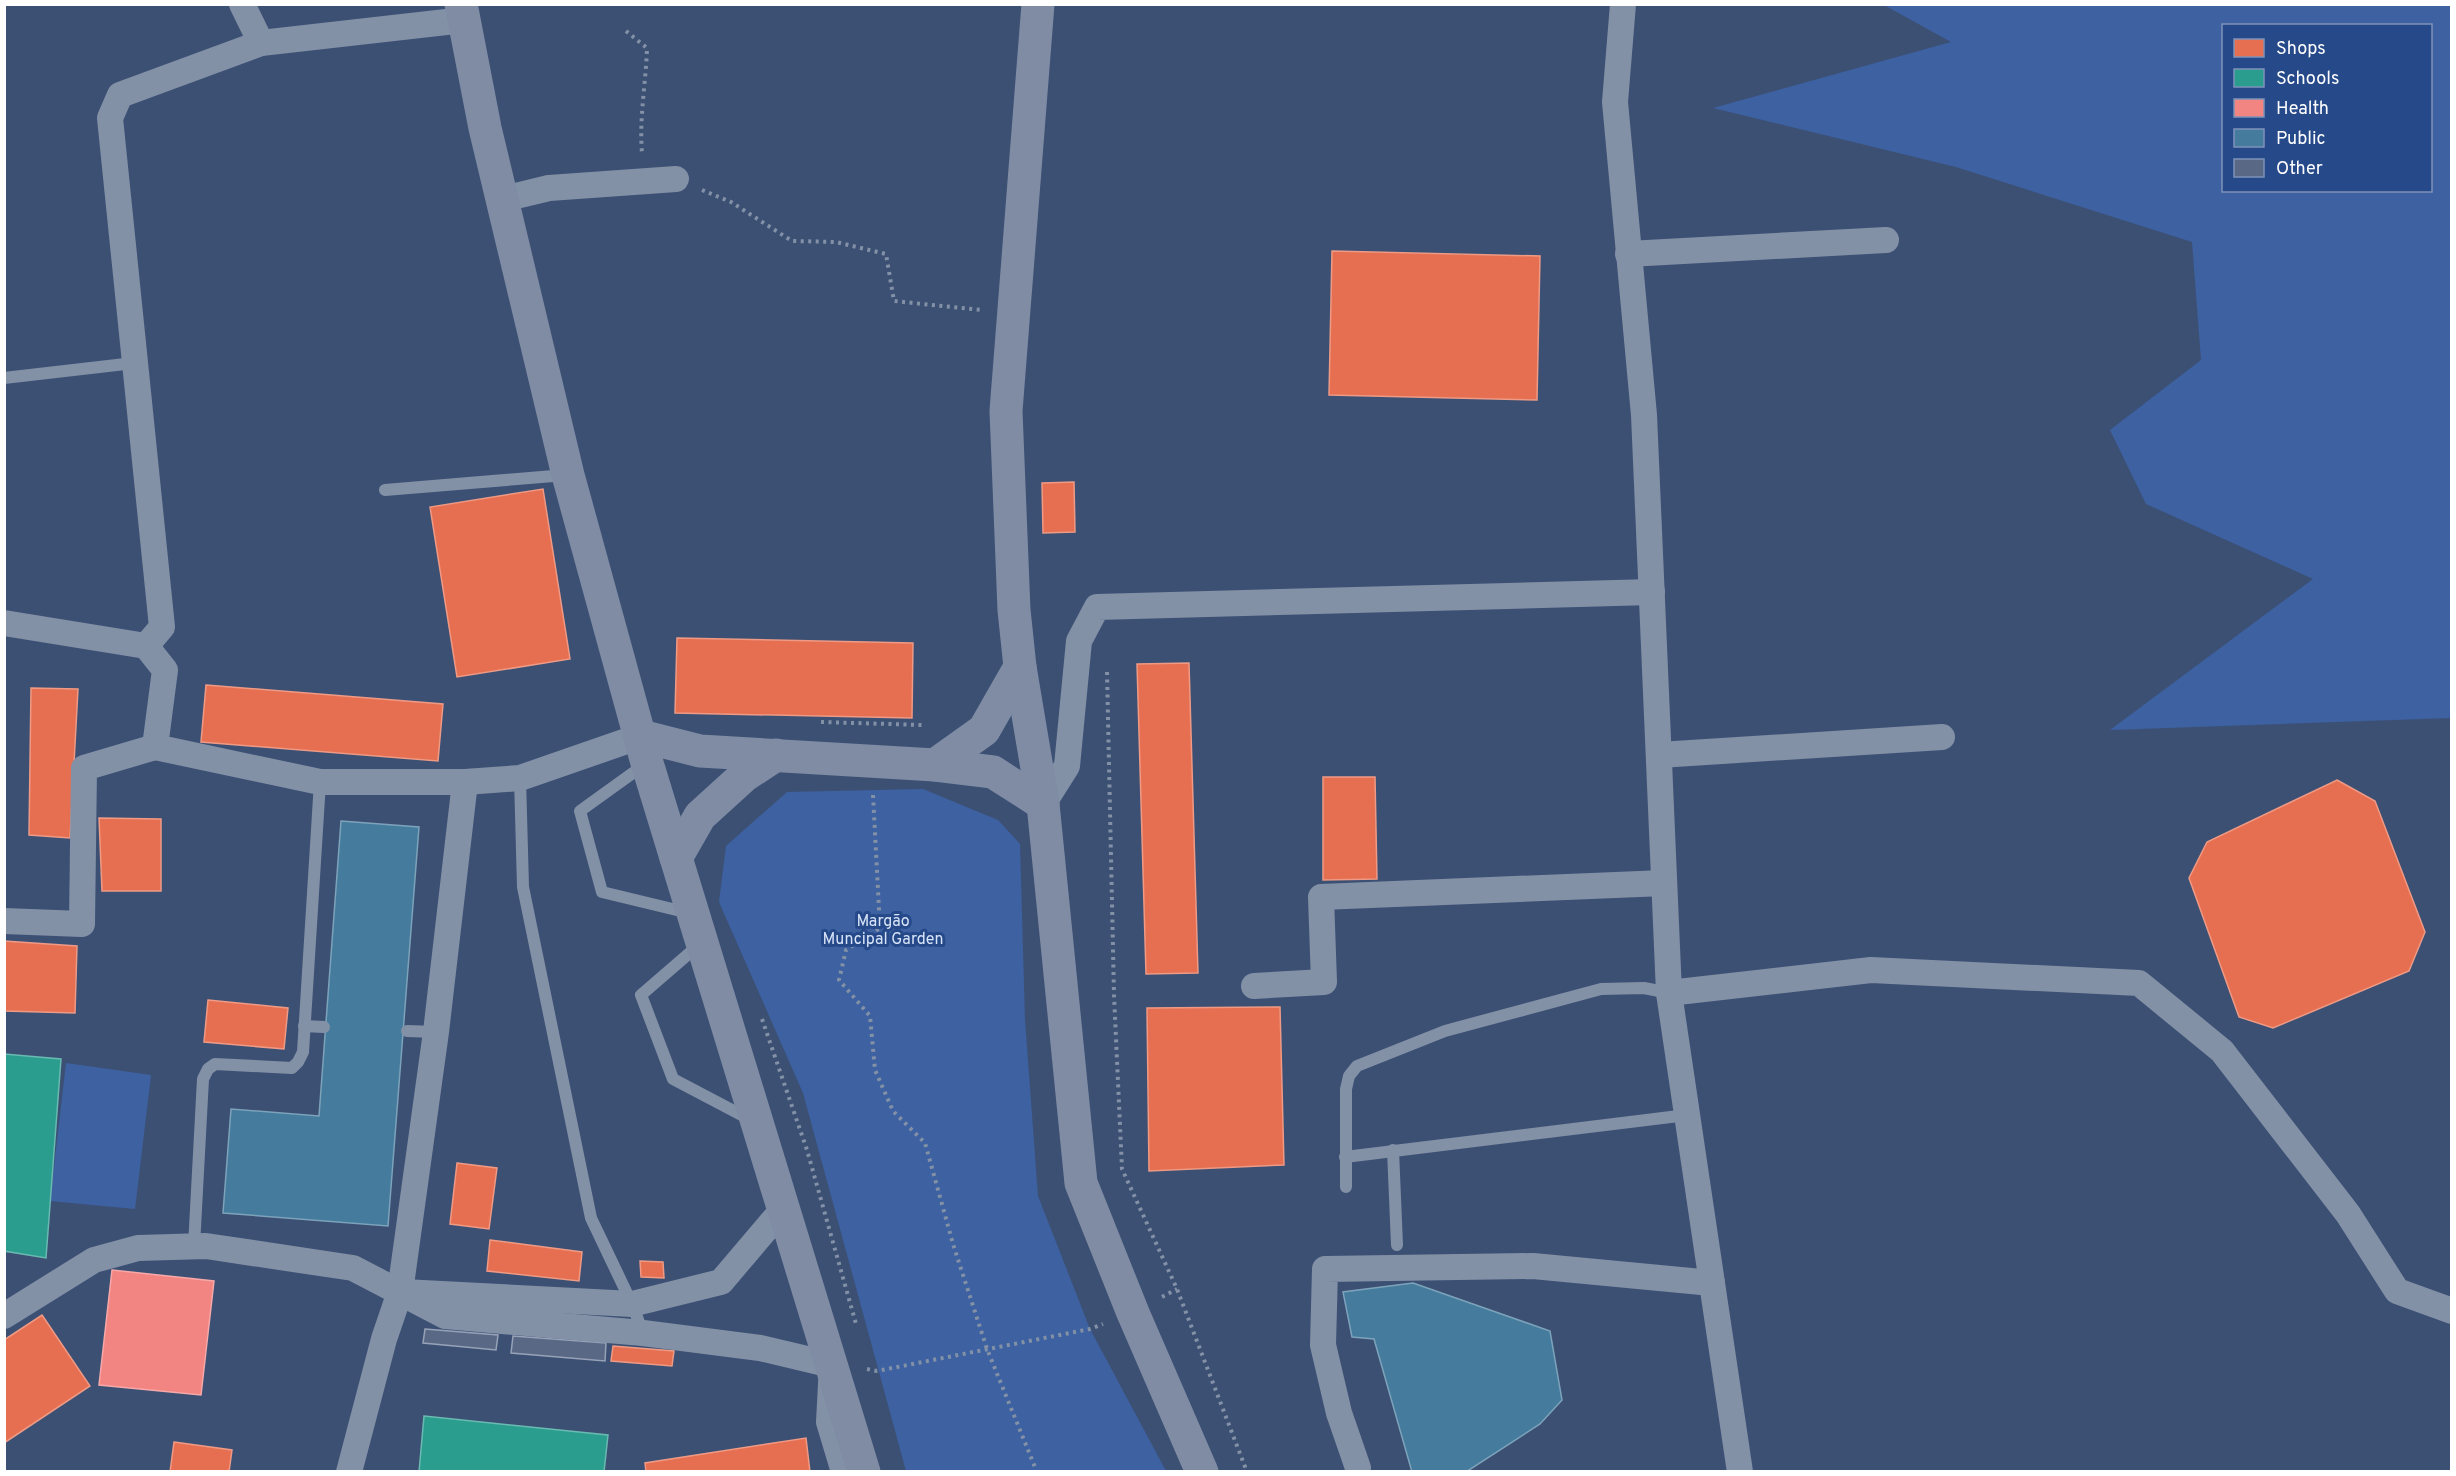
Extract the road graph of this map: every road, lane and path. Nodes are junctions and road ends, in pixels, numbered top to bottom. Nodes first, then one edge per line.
1 (242, 4) edge
2 (1038, 4) edge
3 (1623, 4) edge
4 (463, 12) edge
5 (626, 31) dead end
6 (261, 43) junction
7 (676, 179) joint
8 (643, 181) junction
9 (503, 199) junction
10 (1886, 240) dead end
11 (1628, 254) junction
12 (1012, 314) junction
13 (134, 363) junction
14 (4, 378) edge
15 (568, 475) junction
16 (385, 490) dead end
17 (1652, 592) junction
18 (4, 623) edge
19 (146, 646) junction
20 (1106, 664) dead end
21 (1020, 667) junction
22 (922, 725) dead end
23 (1942, 737) dead end
24 (155, 747) junction
25 (644, 749) junction
26 (776, 755) junction
27 (1659, 755) junction
28 (871, 761) junction
29 (936, 765) junction
30 (520, 778) junction
31 (320, 782) junction
32 (465, 782) junction
33 (1043, 804) junction
34 (676, 858) junction
35 (1664, 883) junction
36 (4, 921) edge
37 (698, 928) junction
38 (1254, 986) dead end
39 (1669, 993) junction
40 (762, 1017) dead end
41 (304, 1026) junction
42 (324, 1027) dead end
43 (407, 1031) dead end
44 (436, 1032) junction
45 (1687, 1114) junction
46 (757, 1123) junction
47 (1393, 1150) junction
48 (1346, 1157) junction
49 (1346, 1187) dead end
50 (783, 1209) junction
51 (1397, 1245) dead end
52 (194, 1246) junction
53 (1712, 1283) junction
54 (1177, 1289) junction
55 (400, 1292) junction
56 (632, 1304) junction
57 (2451, 1311) edge
58 (1133, 1313) junction
59 (4, 1316) edge
60 (858, 1331) dead end
61 (644, 1333) junction
62 (987, 1349) junction
63 (832, 1365) junction
64 (868, 1365) dead end
65 (871, 1376) dead end
66 (1358, 1468) dead end
67 (349, 1472) edge
68 (844, 1472) edge
69 (864, 1472) edge
70 (1037, 1472) edge
71 (1202, 1472) edge
72 (1246, 1472) edge
73 (1740, 1472) edge

1 - 6 street
2 - 12 main road
3 - 11 street
4 - 6 street
4 - 9 main road
5 - 8 path
6 - 13 street
7 - 8 street
7 - 12 path
8 - 9 street
9 - 15 main road
10 - 11 street
11 - 17 street
12 - 21 main road
13 - 14 lane
13 - 19 street
15 - 16 lane
15 - 25 main road
17 - 27 street
17 - 33 street
18 - 19 street
19 - 24 street
20 - 54 path
21 - 29 main road
21 - 33 main road
22 - 28 path
23 - 27 street
24 - 31 street
24 - 36 street
25 - 26 main road
25 - 30 street
25 - 34 main road
25 - 37 lane
26 - 28 main road
26 - 34 main road
27 - 35 street
28 - 29 main road
28 - 62 path
29 - 33 main road
30 - 32 street
30 - 56 lane
31 - 32 street
31 - 41 lane
32 - 44 street
33 - 58 main road
34 - 37 main road
35 - 38 street
35 - 39 street
37 - 46 main road
37 - 46 lane
39 - 45 street
39 - 48 lane
39 - 57 street
40 - 60 path
41 - 42 lane
41 - 52 lane
43 - 44 lane
44 - 55 street
45 - 47 lane
45 - 53 street
46 - 50 main road
47 - 48 lane
47 - 51 lane
48 - 49 lane
50 - 56 street
50 - 63 main road
52 - 55 street
52 - 59 street
53 - 66 street
53 - 73 street
54 - 58 path
54 - 72 path
55 - 56 street
55 - 61 street
55 - 67 street
56 - 61 lane
58 - 62 path
58 - 71 main road
61 - 63 street
62 - 63 path
62 - 70 path
63 - 68 street
63 - 69 main road
64 - 65 path

